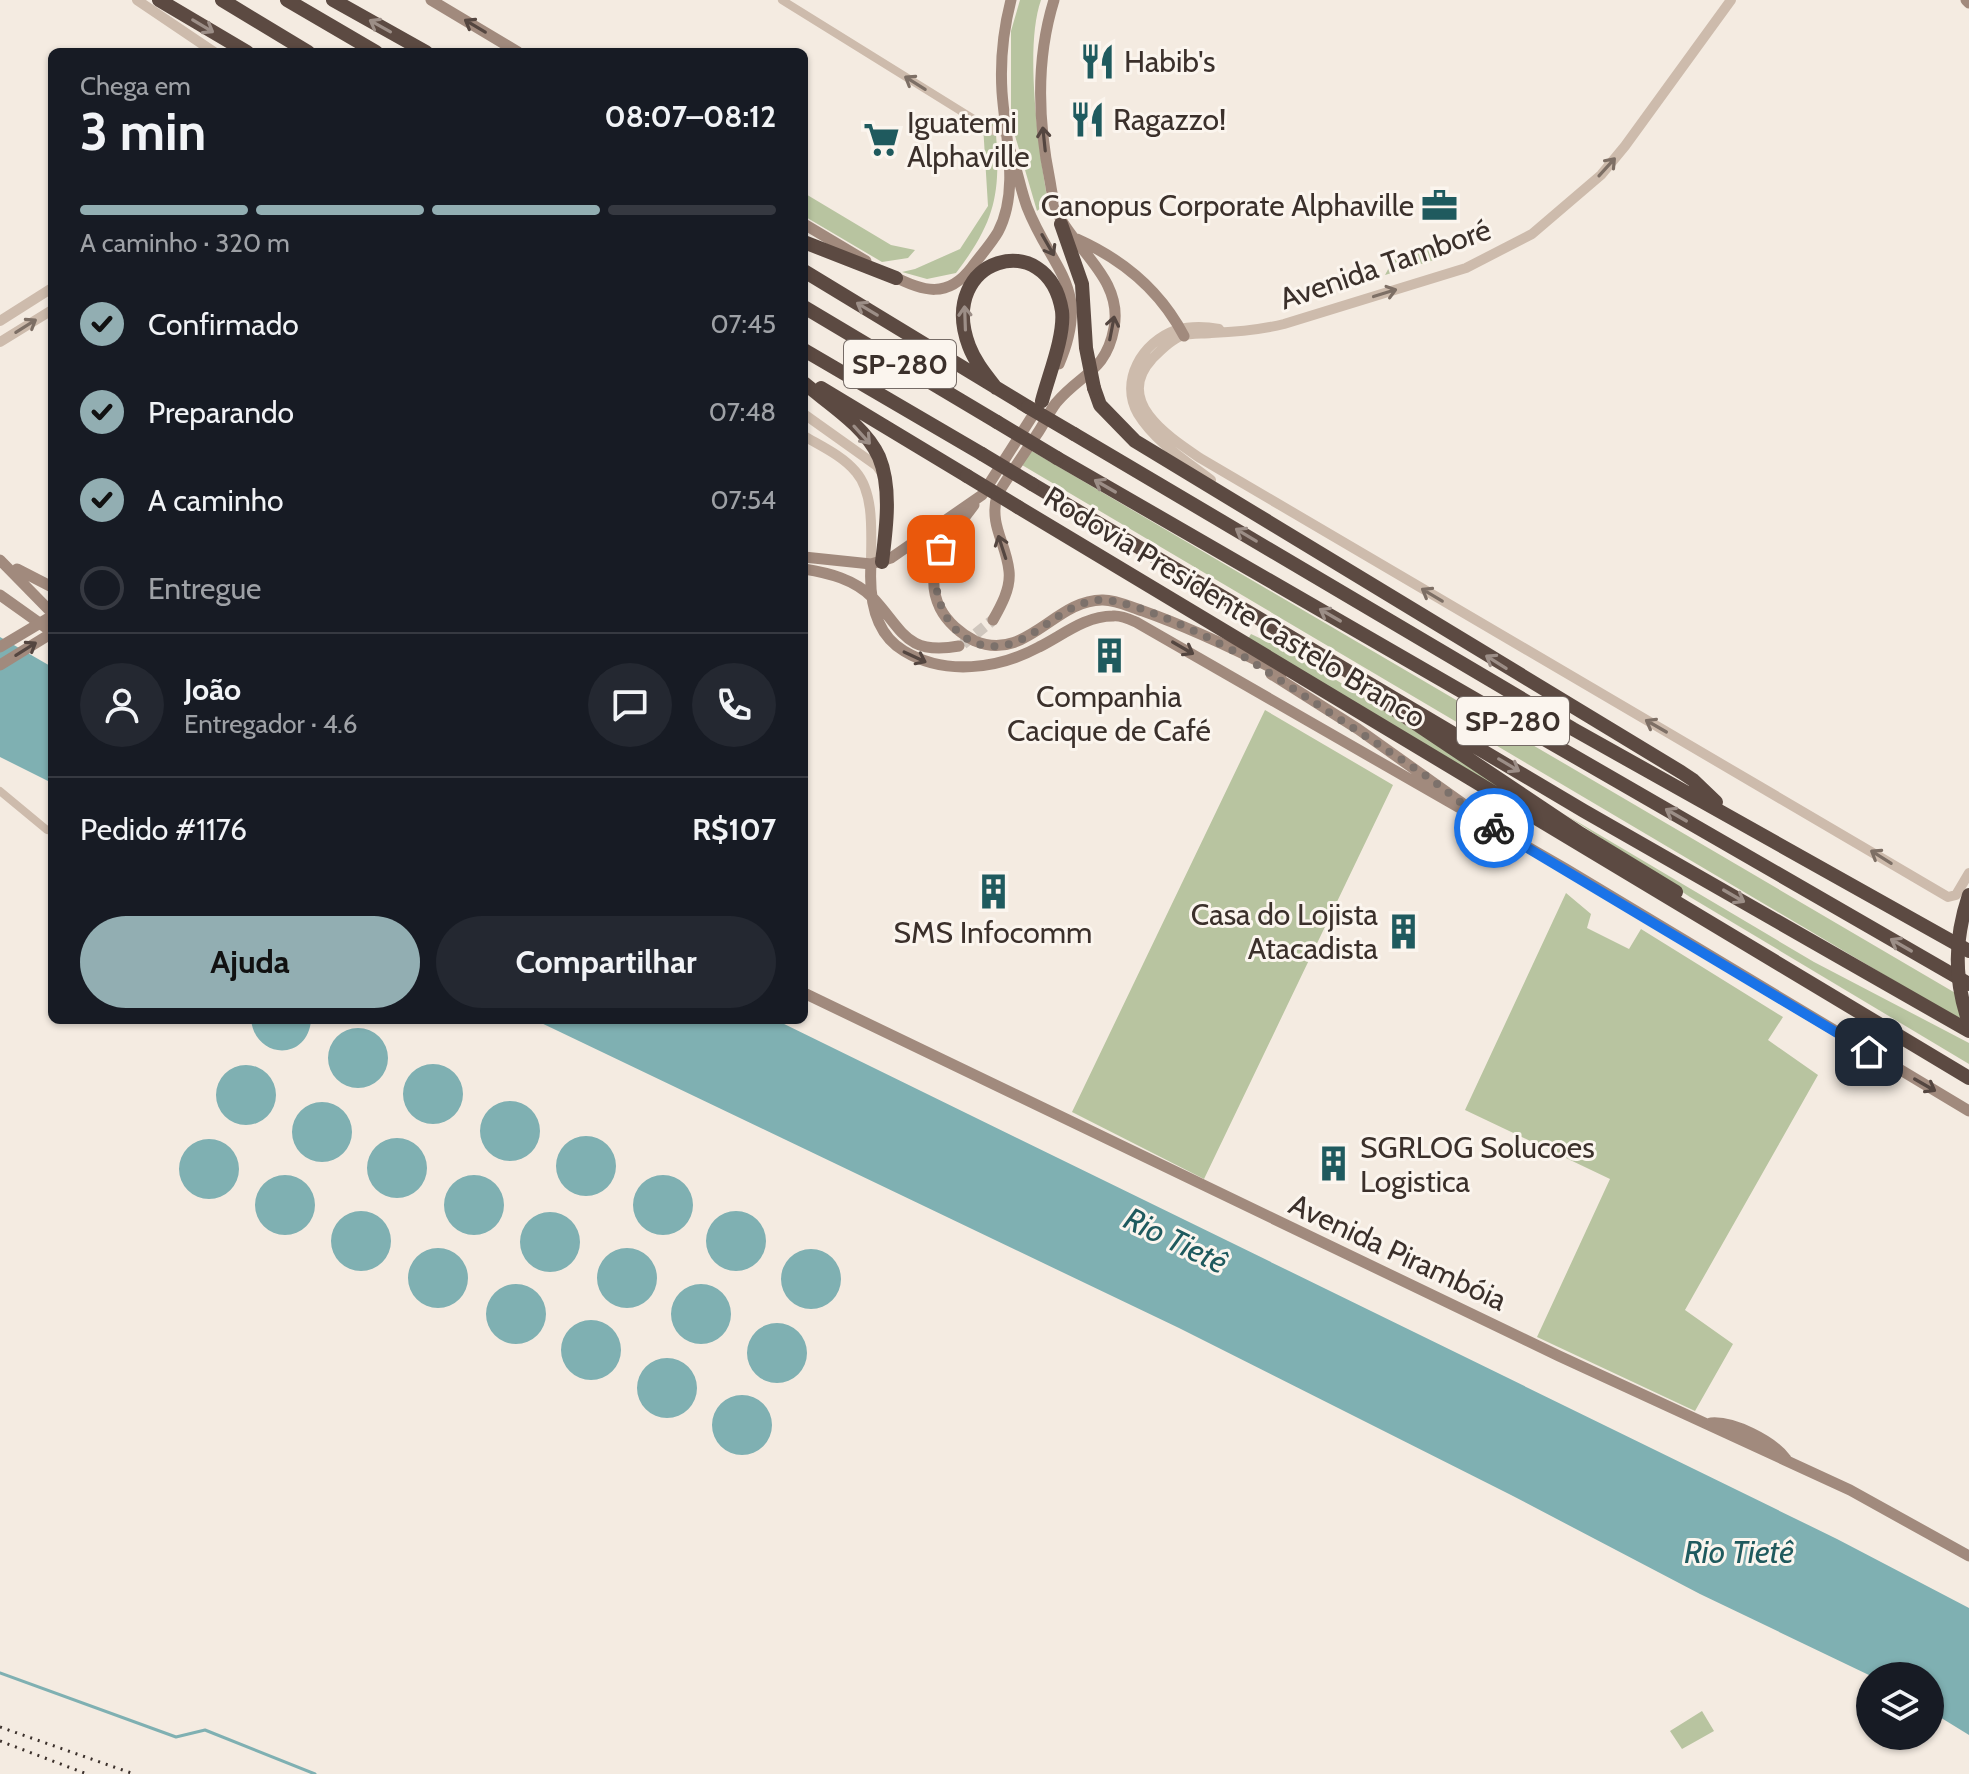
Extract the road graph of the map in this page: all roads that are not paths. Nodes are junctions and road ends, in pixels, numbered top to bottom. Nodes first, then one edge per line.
1 (137, 0) edge
2 (159, 0) edge
3 (222, 0) edge
4 (287, 0) edge
5 (333, 0) edge
6 (431, 0) edge
7 (782, 0) edge
8 (1011, 0) edge
9 (1054, 0) edge
10 (1731, 0) edge
11 (208, 48) edge
12 (240, 48) edge
13 (301, 48) edge
14 (369, 48) edge
15 (419, 48) edge
16 (511, 48) edge
17 (1007, 133) junction
18 (1009, 148) junction
19 (1060, 220) junction
20 (808, 226) edge
21 (1074, 237) junction
22 (808, 244) edge
23 (808, 273) edge
24 (896, 278) junction
25 (48, 291) edge
26 (808, 309) edge
27 (48, 312) edge
28 (0, 321) edge
29 (1182, 332) junction
30 (0, 342) edge
31 (808, 352) edge
32 (808, 382) edge
33 (808, 384) edge
34 (1000, 391) junction
35 (1042, 401) junction
36 (808, 417) edge
37 (808, 439) edge
38 (885, 477) junction
39 (982, 495) junction
40 (1232, 499) junction
41 (808, 557) edge
42 (0, 559) edge
43 (846, 562) junction
44 (877, 563) junction
45 (808, 570) edge
46 (837, 576) junction
47 (48, 585) edge
48 (28, 587) junction
49 (0, 593) edge
50 (872, 598) junction
51 (48, 610) edge
52 (48, 617) edge
53 (993, 620) tunnel mouth
54 (48, 629) edge
55 (48, 635) edge
56 (1300, 642) junction
57 (1224, 644) junction
58 (959, 646) tunnel mouth
59 (0, 647) edge
60 (0, 665) edge
61 (1359, 713) junction
62 (0, 791) edge
63 (1724, 812) junction
64 (47, 830) dead end
65 (1497, 830) junction
66 (1969, 873) edge
67 (1969, 895) edge
68 (1969, 951) edge
69 (1969, 984) edge
70 (808, 995) edge
71 (1969, 1023) edge
72 (1882, 1028) junction
73 (1969, 1031) edge
74 (1969, 1078) edge
75 (1969, 1111) edge
76 (1969, 1556) edge

1 - 11 street
2 -> 12 highway
3 - 13 highway
4 - 14 highway
15 -> 5 highway
16 -> 6 main road
17 -> 7 street
8 - 17 main road
19 -> 9 main road
29 -> 10 street, Avenida Tamboré
17 - 18 main road
18 - 24 main road
18 -> 35 main road
19 - 21 main road
19 - 40 highway, bridge
20 - 24 main road
21 - 29 main road
53 -> 21 main road
22 - 24 highway
34 -> 23 highway
25 - 28 street
69 -> 26 highway, Rodovia Presidente Castelo Branco / SP-280, bridge
30 -> 27 street
29 - 40 street
66 -> 29 street
31 - 56 highway, Rodovia Presidente Castelo Branco / SP-280, bridge
32 - 61 highway, Rodovia Presidente Castelo Branco, bridge
33 -> 38 highway
34 -> 35 highway
63 -> 34 highway, bridge
35 - 39 main road
36 - 38 street
37 - 44 street
38 - 44 highway
39 - 44 main road
39 - 57 main road
63 -> 40 highway
41 - 43 main road
42 - 47 main road
42 - 48 main road
43 - 44 main road
43 - 46 main road
44 - 50 main road
45 - 46 main road
46 - 50 main road
48 - 49 main road
48 - 51 main road
49 - 54 main road
50 - 58 main road
50 -> 65 main road
52 - 59 main road, bridge
60 -> 55 main road
56 - 72 highway
56 -> 73 highway, Rodovia Presidente Castelo Branco / SP-280
57 - 61 main road
57 - 65 main road
61 - 72 highway, Rodovia Presidente Castelo Branco
62 - 64 street
63 - 68 highway
65 -> 75 main road
67 - 71 highway, bridge
70 - 76 main road, Avenida Pirambóia
72 - 74 highway, Rodovia Presidente Castelo Branco

